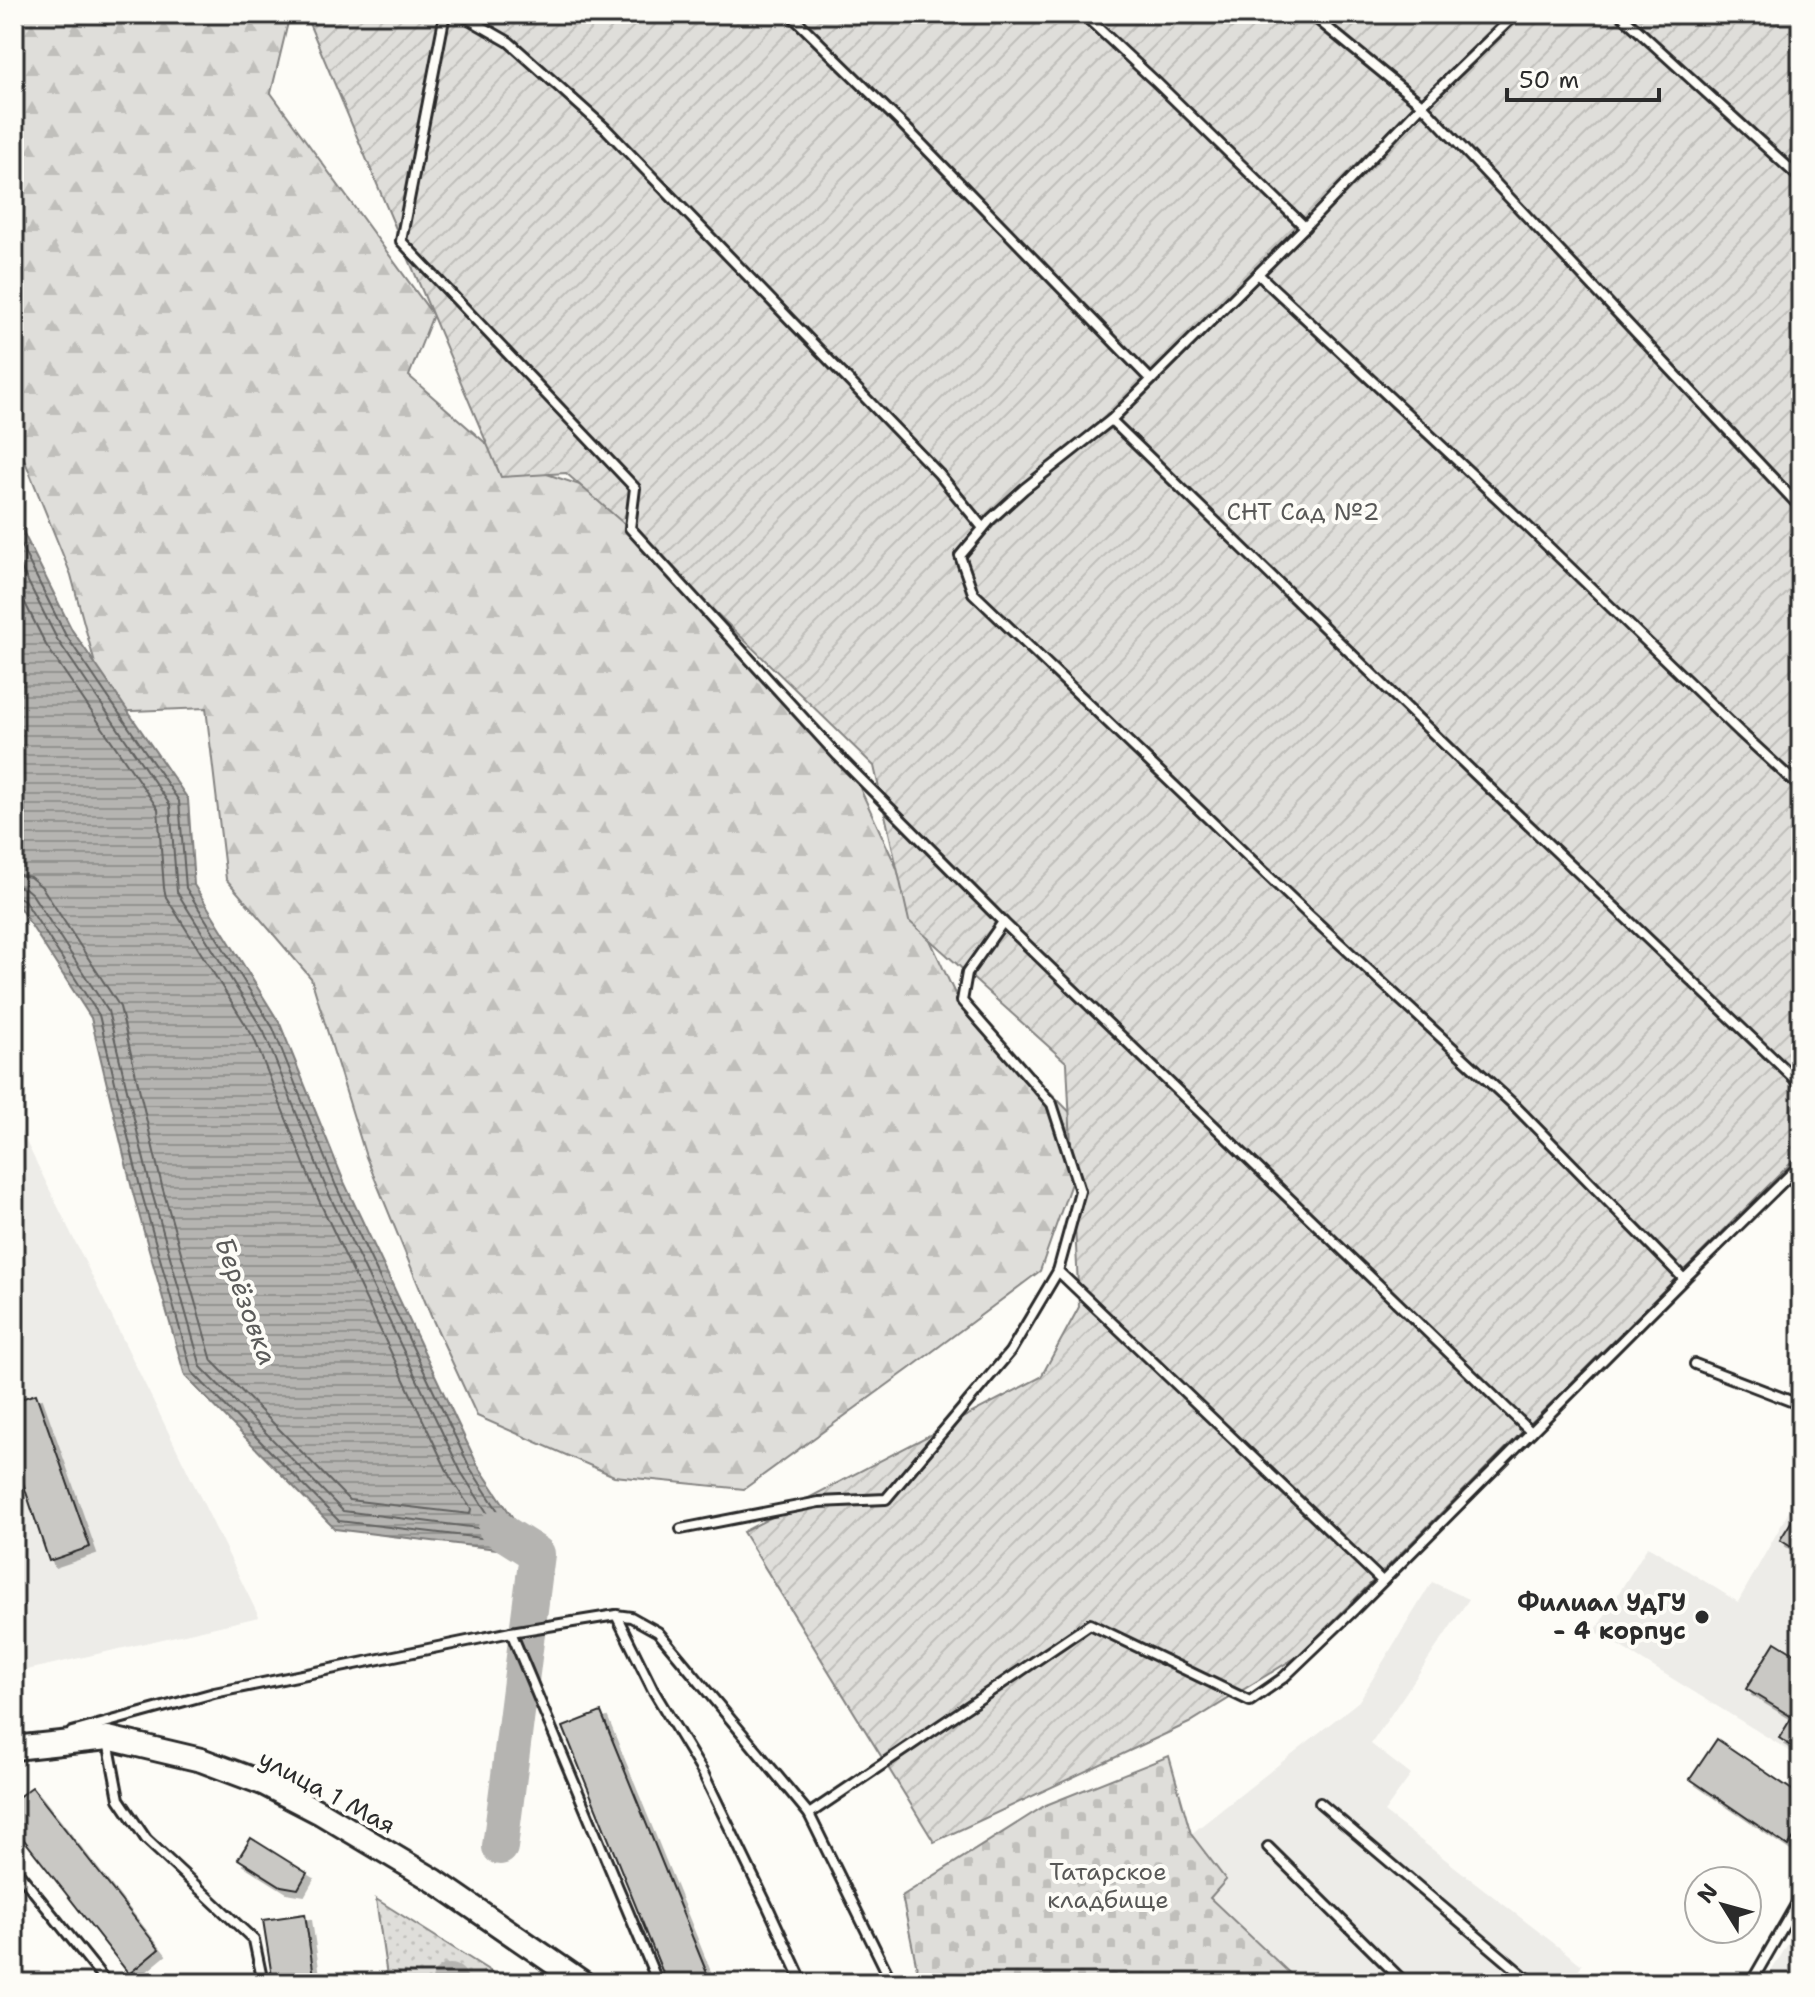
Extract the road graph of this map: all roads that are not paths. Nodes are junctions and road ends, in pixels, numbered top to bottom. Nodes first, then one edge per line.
1 (445, 14) edge
2 (460, 14) edge
3 (790, 14) edge
4 (1083, 14) edge
5 (1311, 14) edge
6 (1516, 14) edge
7 (1620, 14) edge
8 (1422, 105) junction
9 (1801, 179) edge
10 (1305, 227) junction
11 (1258, 274) junction
12 (1151, 380) junction
13 (1111, 420) junction
14 (1801, 508) edge
15 (983, 528) junction
16 (1801, 788) edge
17 (1003, 922) junction
18 (1801, 1085) edge
19 (1801, 1164) edge
20 (1058, 1271) junction
21 (1684, 1279) junction
22 (1695, 1364) dead end
23 (1801, 1405) edge
24 (1531, 1432) junction
25 (681, 1529) dead end
26 (1382, 1581) junction
27 (616, 1615) junction
28 (511, 1632) junction
29 (108, 1738) junction
30 (15, 1748) edge
31 (1320, 1803) dead end
32 (809, 1814) junction
33 (1268, 1847) dead end
34 (14, 1867) edge
35 (1801, 1896) edge
36 (1523, 1980) edge
37 (1752, 1982) edge
38 (107, 1983) edge
39 (263, 1983) edge
40 (583, 1983) edge
41 (658, 1983) edge
42 (803, 1983) edge
43 (892, 1983) edge
44 (1405, 1983) edge
45 (1536, 1983) edge

1 - 17 lane
2 - 15 lane
3 - 12 lane
4 - 10 lane
5 - 8 lane
6 - 8 lane
7 - 9 lane
8 - 10 lane
8 - 14 lane
10 - 11 lane
11 - 12 lane
11 - 16 lane
12 - 13 lane
13 - 15 lane
13 - 18 lane
15 - 21 lane
17 - 20 lane
17 - 24 lane
19 - 21 lane
20 - 25 lane
20 - 26 lane
21 - 24 lane
22 - 23 lane
24 - 26 lane
26 - 32 lane
27 - 28 lane
27 - 32 lane
27 - 42 lane
28 - 30 lane
28 - 41 lane
29 - 30 main road, улица 1 Мая
29 - 39 lane
29 - 40 main road, улица 1 Мая
31 - 36 lane
32 - 43 lane
33 - 44 lane
34 - 38 lane
35 - 37 lane
36 - 45 lane

